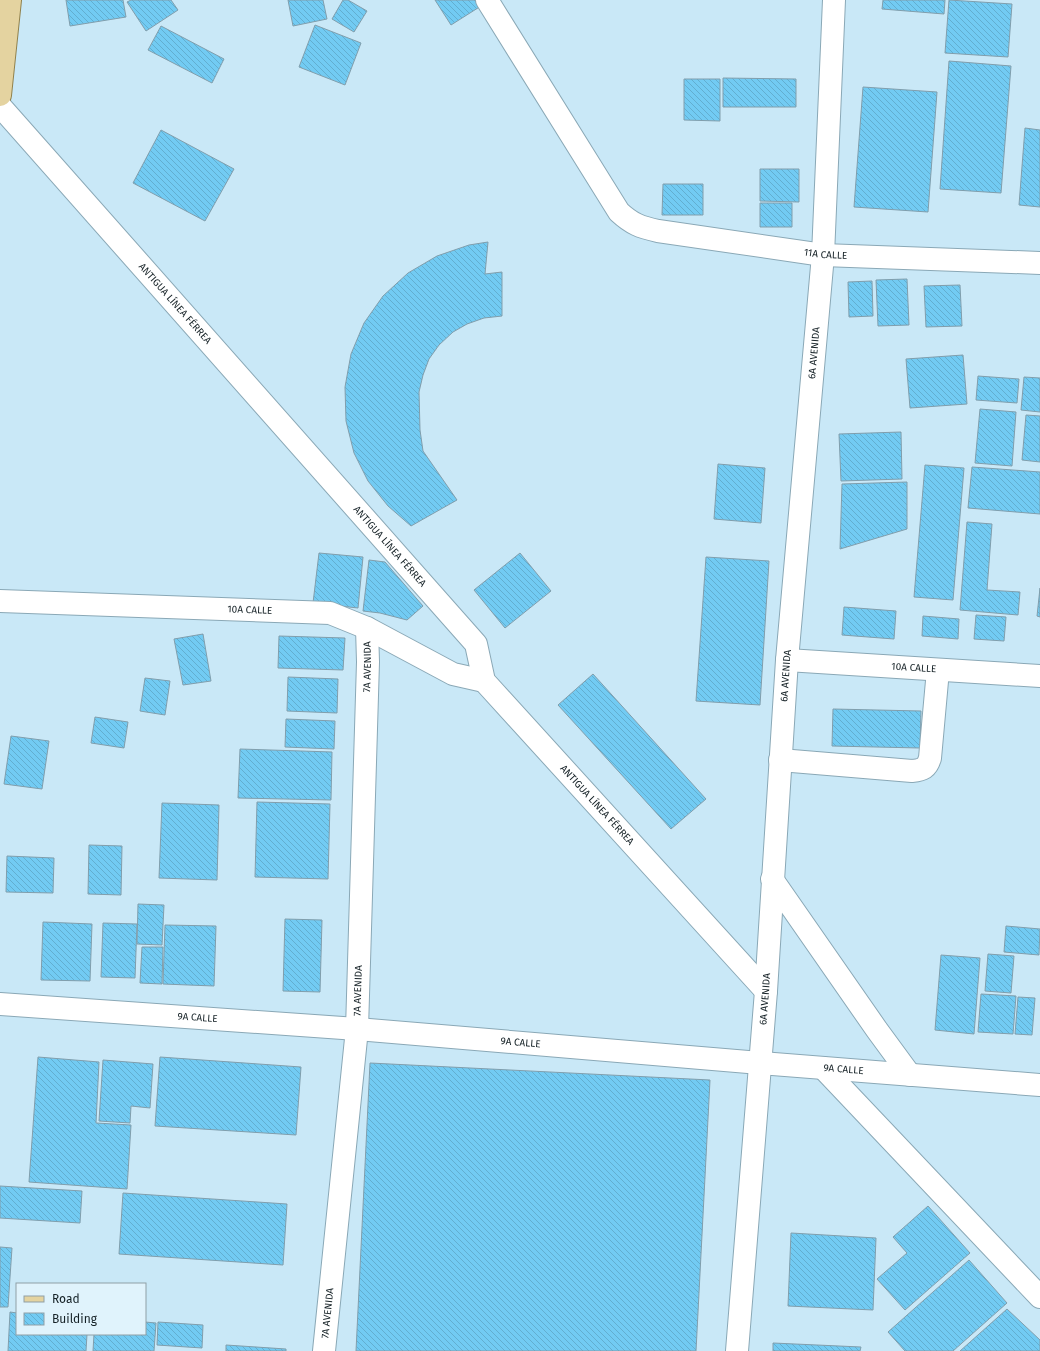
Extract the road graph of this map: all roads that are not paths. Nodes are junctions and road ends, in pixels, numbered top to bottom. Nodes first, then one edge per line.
1 (10, 0) edge
2 (487, 0) edge
3 (834, 0) edge
4 (0, 95) edge
5 (0, 106) edge
6 (823, 255) junction
7 (1040, 263) edge
8 (0, 601) edge
9 (367, 628) junction
10 (787, 660) junction
11 (938, 670) junction
12 (1040, 676) edge
13 (484, 681) junction
14 (780, 760) junction
15 (772, 879) junction
16 (766, 991) junction
17 (0, 1004) edge
18 (357, 1029) junction
19 (760, 1063) junction
20 (823, 1068) junction
21 (910, 1075) junction
22 (1040, 1085) edge
23 (1040, 1297) edge
24 (324, 1351) edge
25 (737, 1351) edge

1 - 4 main road
2 - 6 street, 11A CALLE
3 - 6 street, 6A AVENIDA
5 - 13 street, ANTIGUA LÍNEA FÉRREA
6 - 7 street, 11A CALLE
6 - 10 street, 6A AVENIDA
8 - 9 street, 10A CALLE
9 - 13 street, 10A CALLE
9 - 18 street, 7A AVENIDA
10 - 11 street, 10A CALLE
10 - 14 street, 6A AVENIDA
11 - 12 street, 10A CALLE
11 - 14 street
13 - 16 street, ANTIGUA LÍNEA FÉRREA
14 - 15 street, 6A AVENIDA
15 - 16 street, 6A AVENIDA
15 - 21 street
16 - 19 street, 6A AVENIDA
17 - 18 street, 9A CALLE
18 - 19 street, 9A CALLE
18 - 24 street, 7A AVENIDA
19 - 20 street, 9A CALLE
19 - 25 street, 6A AVENIDA
20 - 21 street, 9A CALLE
20 - 23 street
21 - 22 street, 9A CALLE

